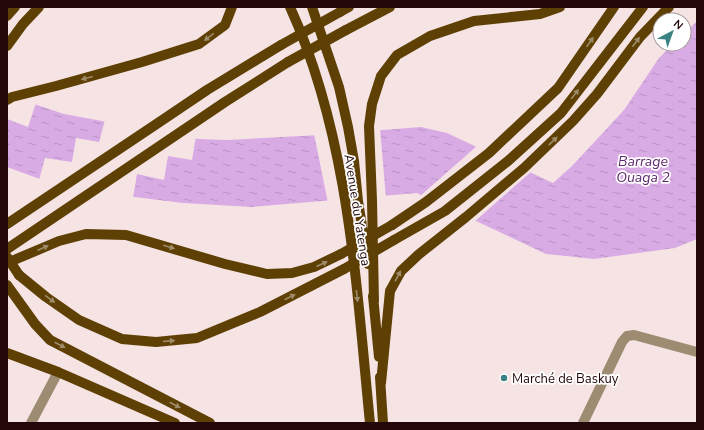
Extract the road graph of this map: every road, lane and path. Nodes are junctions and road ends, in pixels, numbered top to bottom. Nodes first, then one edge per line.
1 (15, 7) edge
2 (39, 7) edge
3 (232, 7) edge
4 (290, 7) edge
5 (312, 7) edge
6 (390, 7) edge
7 (560, 7) edge
8 (614, 7) edge
9 (643, 7) edge
10 (669, 7) edge
11 (345, 9) edge
12 (7, 16) edge
13 (7, 46) edge
14 (9, 99) edge
15 (7, 224) edge
16 (7, 249) edge
17 (7, 257) edge
18 (7, 263) edge
19 (7, 285) edge
20 (374, 302) junction
21 (697, 352) edge
22 (7, 353) edge
23 (58, 372) junction
24 (381, 383) junction
25 (31, 423) edge
26 (175, 423) edge
27 (210, 423) edge
28 (370, 423) edge
29 (383, 423) edge
30 (583, 423) edge

1 - 12 main road
2 - 13 main road
3 -> 14 main road
4 -> 28 main road, Avenue du Yatenga
5 - 20 main road, Avenue du Yatenga
6 - 16 main road, bridge
7 - 20 main road
18 -> 8 main road, bridge
17 -> 9 main road, bridge
24 -> 10 main road
11 - 15 main road, bridge
19 -> 27 main road
20 - 24 main road, Avenue du Yatenga
21 - 30 street
22 - 23 main road
23 - 25 street
23 - 26 main road
24 - 29 main road, Avenue du Yatenga

